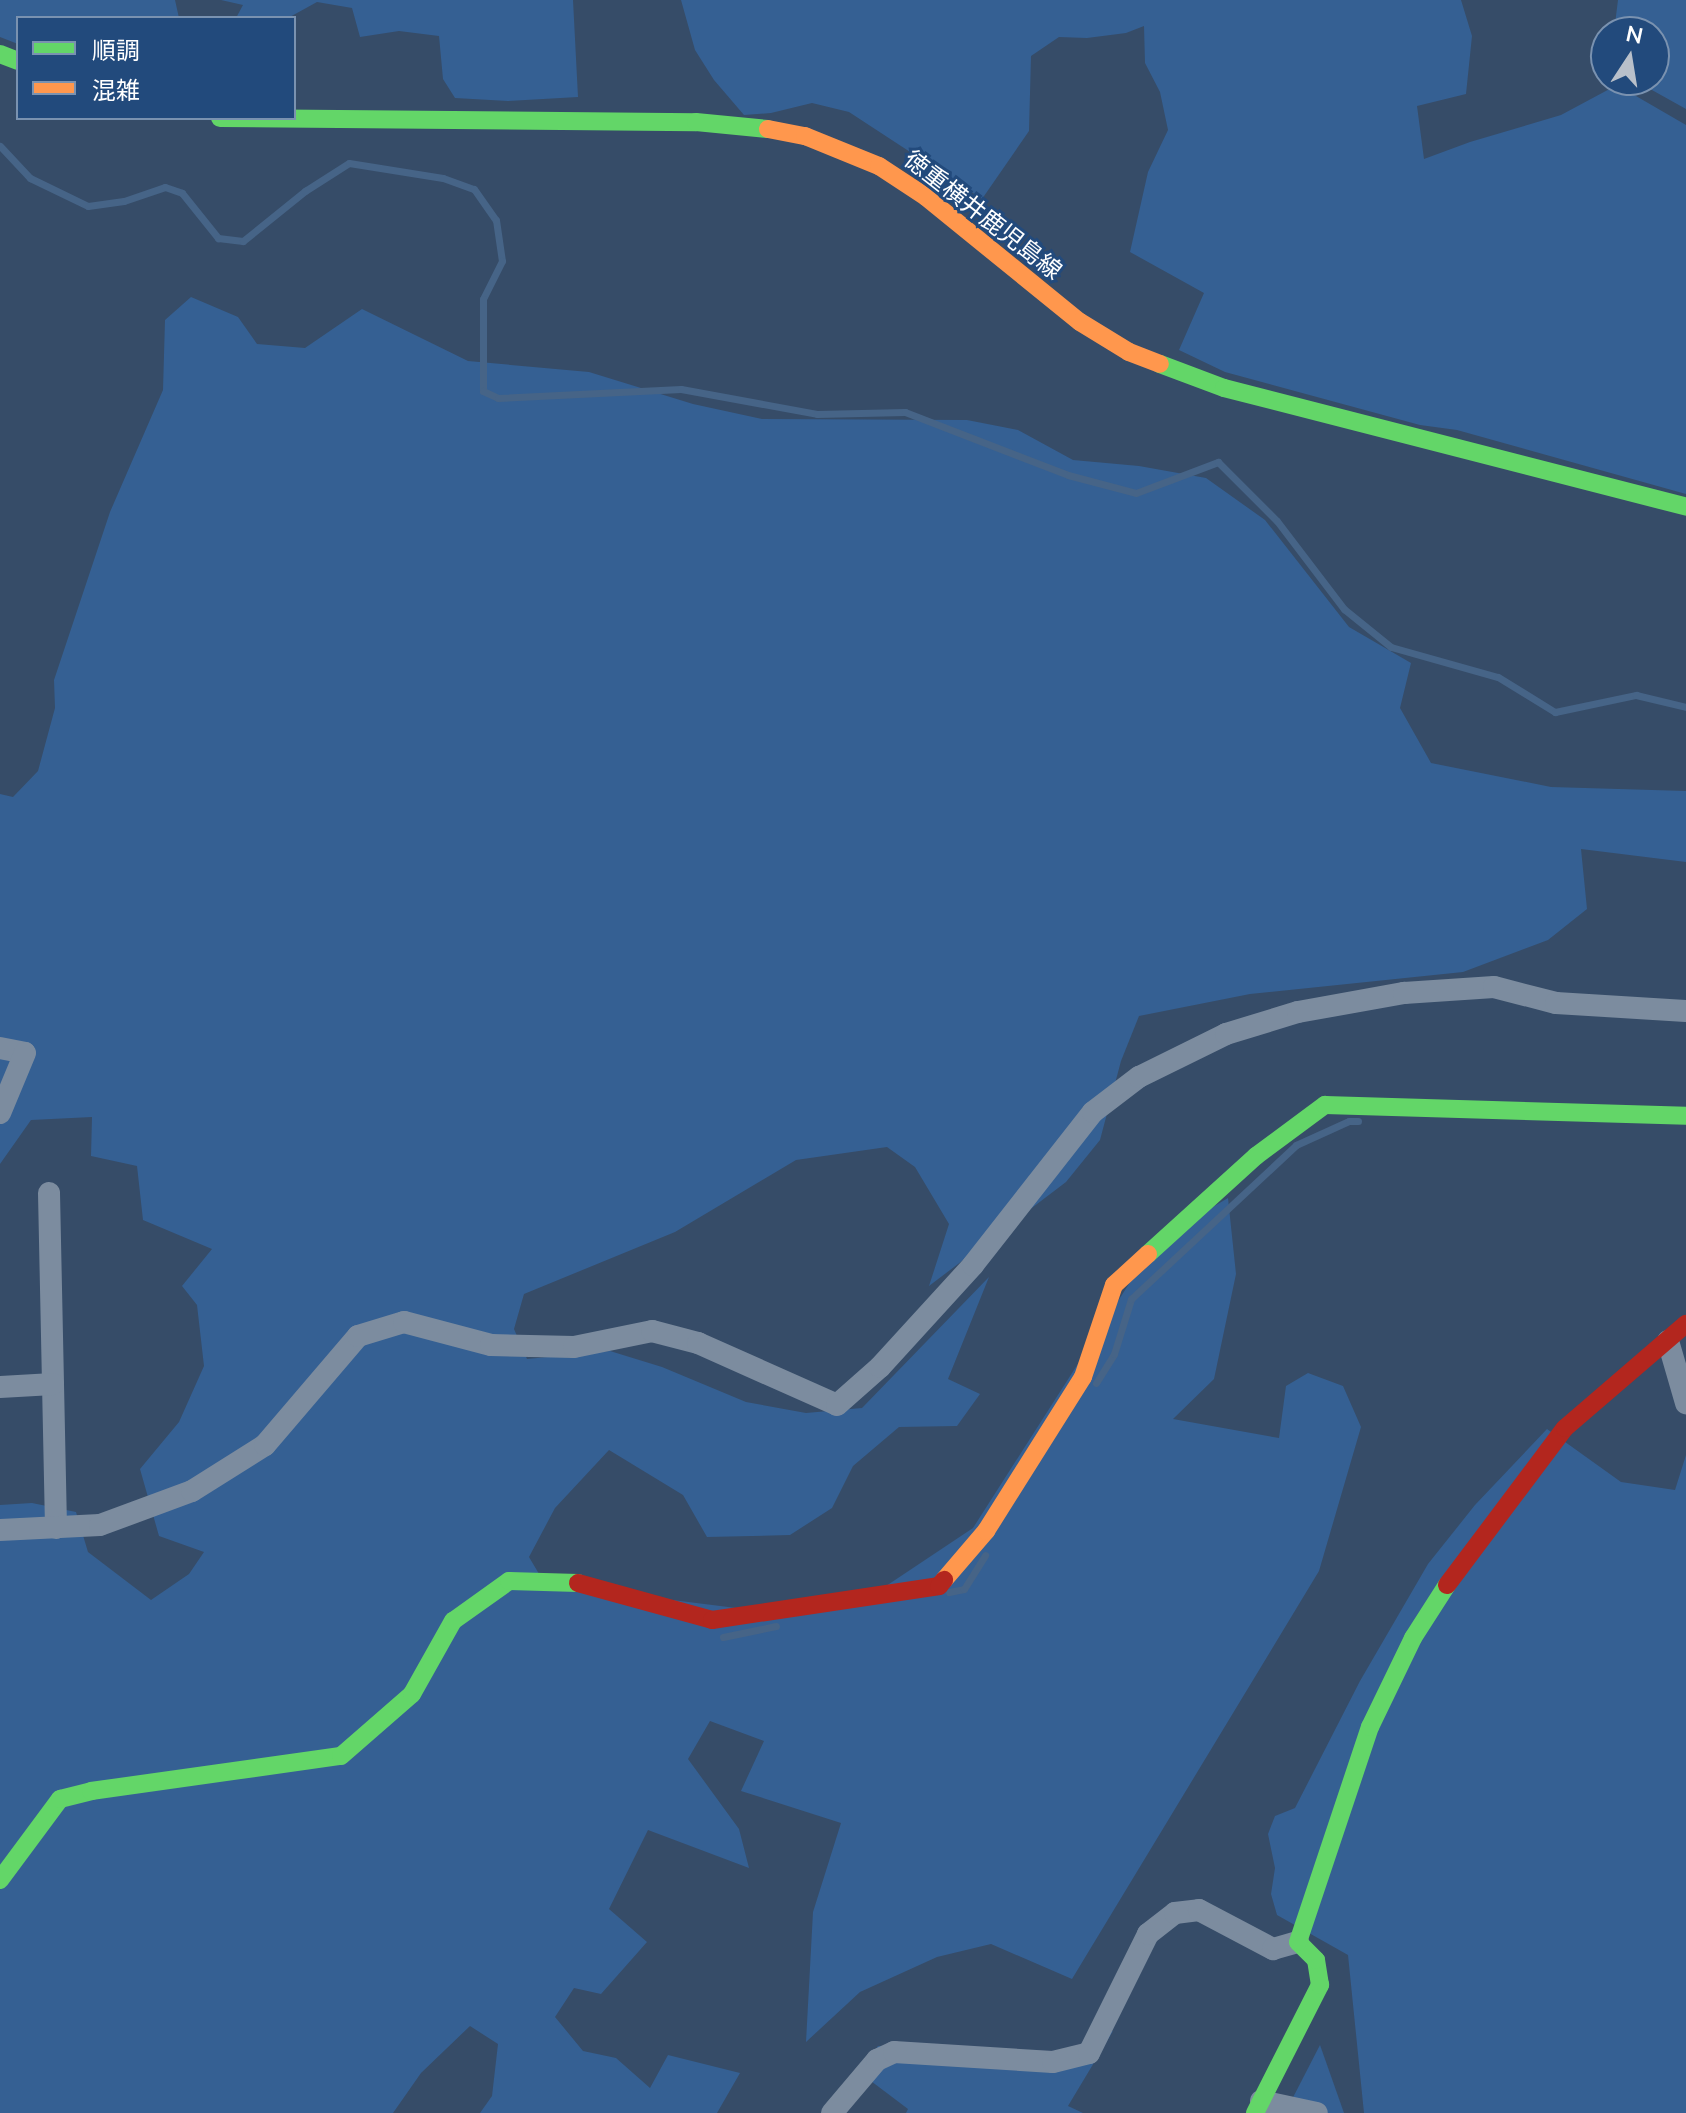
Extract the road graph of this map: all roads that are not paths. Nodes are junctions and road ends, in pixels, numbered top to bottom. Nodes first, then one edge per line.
1 (296, 119) edge
2 (1686, 507) edge
3 (1686, 1011) edge
4 (0, 1048) edge
5 (0, 1113) edge
6 (1686, 1116) edge
7 (49, 1193) dead end
8 (1686, 1324) edge
9 (1668, 1341) junction
10 (53, 1384) junction
11 (0, 1387) edge
12 (1686, 1403) edge
13 (56, 1528) junction
14 (0, 1530) edge
15 (0, 1880) edge
16 (1298, 1942) junction
17 (1258, 2107) edge
18 (832, 2113) edge
19 (1317, 2113) edge

1 - 2 street, 徳重横井鹿児島線
3 - 13 street
4 - 5 street
6 - 15 street
7 - 10 street
8 - 9 street
9 - 12 street
9 - 16 street
10 - 11 street
10 - 13 street
13 - 14 street
16 - 17 street
16 - 18 street
17 - 19 street

